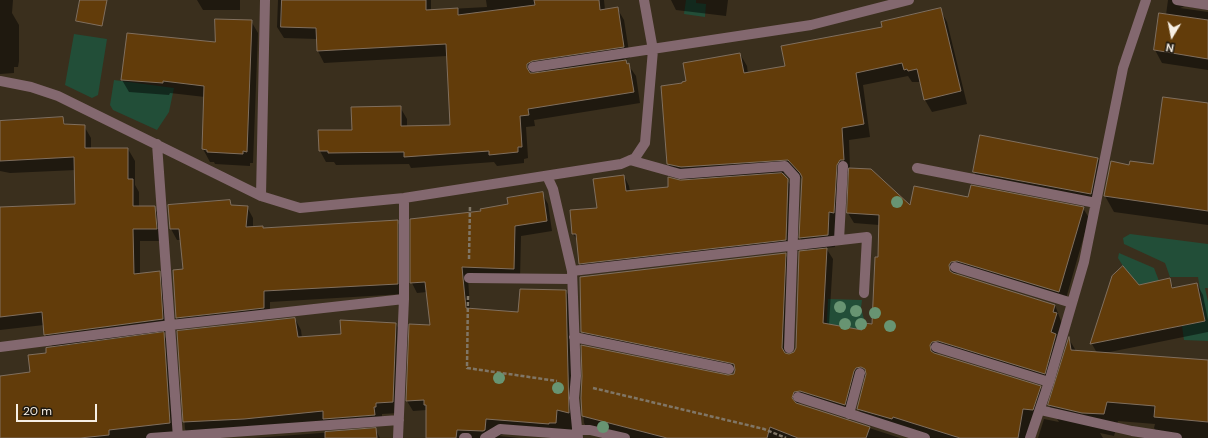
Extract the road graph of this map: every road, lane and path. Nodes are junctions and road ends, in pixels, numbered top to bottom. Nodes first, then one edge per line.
1 (265, 0) edge
2 (644, 0) edge
3 (909, 0) edge
4 (1146, 0) edge
5 (1177, 0) edge
6 (1208, 5) edge
7 (653, 50) junction
8 (533, 67) dead end
9 (0, 81) edge
10 (157, 144) junction
11 (630, 160) junction
12 (843, 166) dead end
13 (917, 168) dead end
14 (547, 176) junction
15 (471, 188) junction
16 (261, 196) junction
17 (404, 198) junction
18 (1096, 203) junction
19 (839, 240) junction
20 (793, 245) junction
21 (955, 267) dead end
22 (572, 275) junction
23 (469, 278) junction
24 (864, 293) dead end
25 (404, 299) junction
26 (1072, 304) junction
27 (171, 325) junction
28 (574, 337) junction
29 (0, 347) edge
30 (936, 347) dead end
31 (789, 348) dead end
32 (729, 370) dead end
33 (860, 373) dead end
34 (1049, 382) junction
35 (575, 384) junction
36 (798, 397) dead end
37 (1040, 410) junction
38 (849, 414) junction
39 (399, 420) junction
40 (577, 434) edge
41 (1132, 435) edge
42 (178, 437) edge
43 (151, 438) edge
44 (398, 438) edge
45 (485, 438) edge
46 (626, 438) edge
47 (786, 438) edge
48 (925, 438) edge
49 (1030, 438) edge
50 (1177, 438) edge

1 - 16 street
2 - 7 street
3 - 7 street
4 - 18 street
5 - 6 street
7 - 8 street
7 - 11 street
9 - 10 street
10 - 16 street
10 - 27 street
11 - 14 street
11 - 20 street
12 - 19 street
13 - 18 street
14 - 15 street
14 - 22 street
15 - 17 street
15 - 23 path
16 - 17 street
17 - 25 street
18 - 26 street
19 - 20 street
19 - 24 street
20 - 22 street
20 - 31 street
21 - 26 street
22 - 23 street
22 - 28 street
23 - 35 path
25 - 27 street
25 - 39 street
26 - 34 street
27 - 29 street
27 - 42 street
28 - 32 street
28 - 35 street
30 - 34 street
33 - 38 street
34 - 37 street
35 - 40 street
35 - 47 path
36 - 38 street
37 - 41 street
37 - 49 street
38 - 48 street
39 - 42 street
39 - 44 street
40 - 45 street
40 - 46 street
41 - 50 street
42 - 43 street

